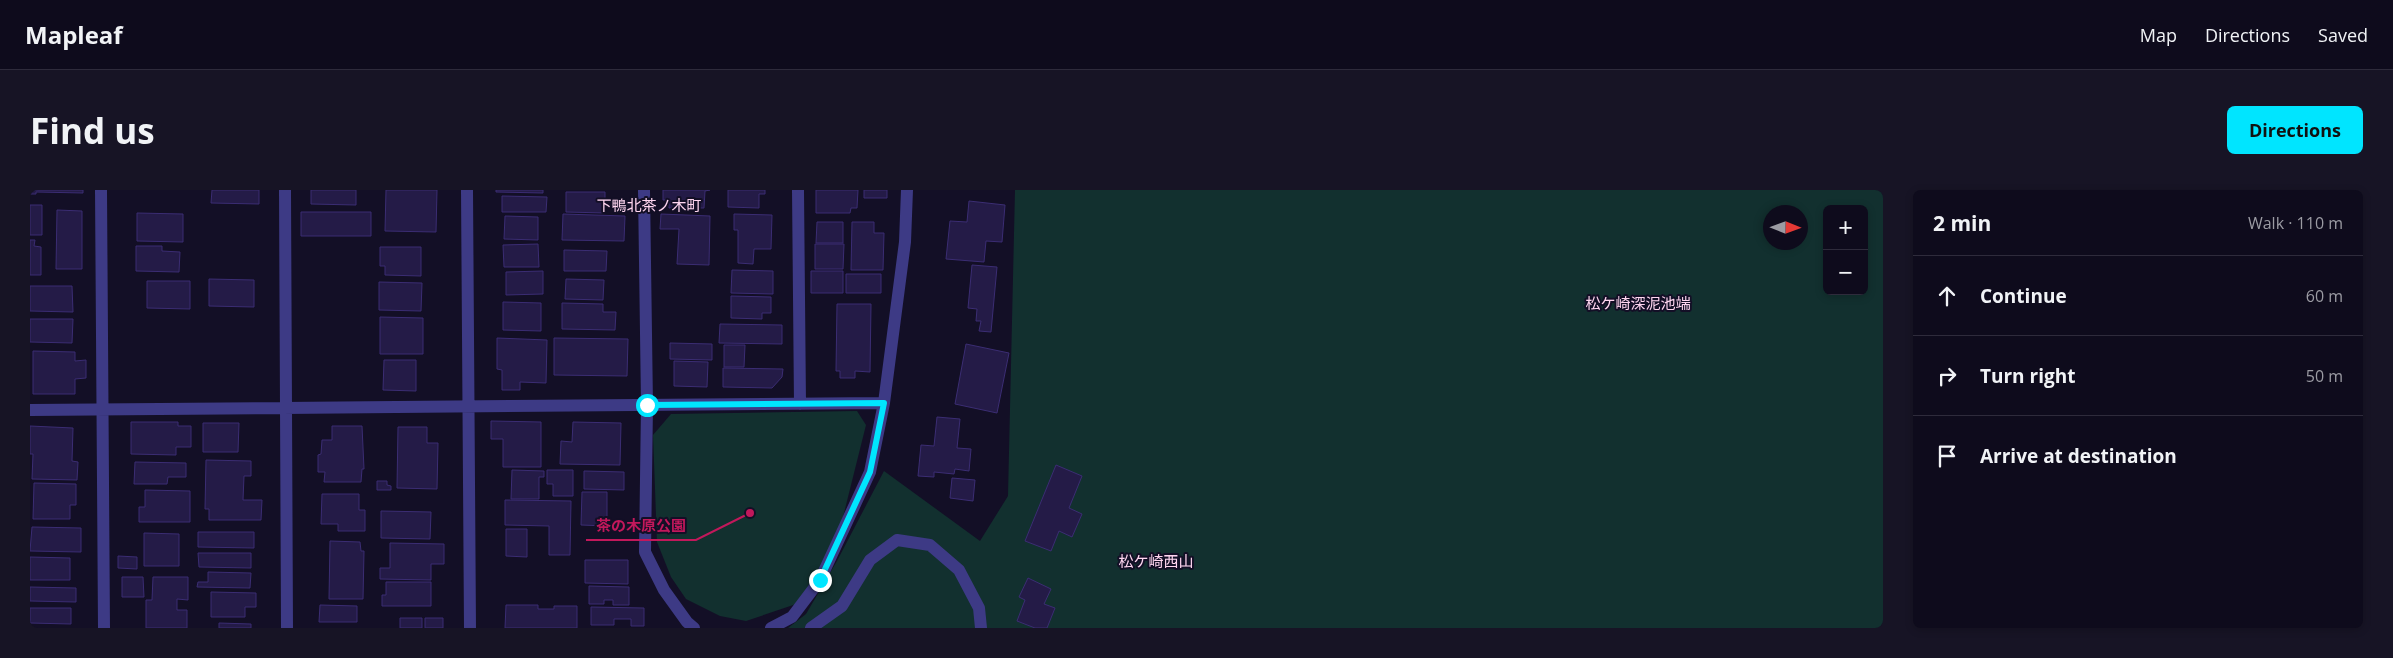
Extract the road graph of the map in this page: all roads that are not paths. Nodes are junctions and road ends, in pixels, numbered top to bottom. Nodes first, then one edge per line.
1 (102, 190) edge
2 (285, 190) edge
3 (467, 190) edge
4 (644, 190) edge
5 (798, 190) edge
6 (907, 190) edge
7 (884, 403) junction
8 (800, 404) junction
9 (647, 405) junction
10 (469, 407) junction
11 (286, 408) junction
12 (103, 409) junction
13 (30, 410) edge
14 (104, 628) edge
15 (287, 628) edge
16 (470, 628) edge
17 (694, 628) edge
18 (771, 628) edge
19 (811, 628) edge
20 (981, 628) edge

1 - 12 street
2 - 11 street
3 - 10 street
4 - 9 street
5 - 8 street
6 - 7 street
7 - 8 street
7 - 18 street
8 - 9 street
9 - 10 street
9 - 17 street
10 - 11 street
10 - 16 street
11 - 12 street
11 - 15 street
12 - 13 street
12 - 14 street
19 - 20 street

